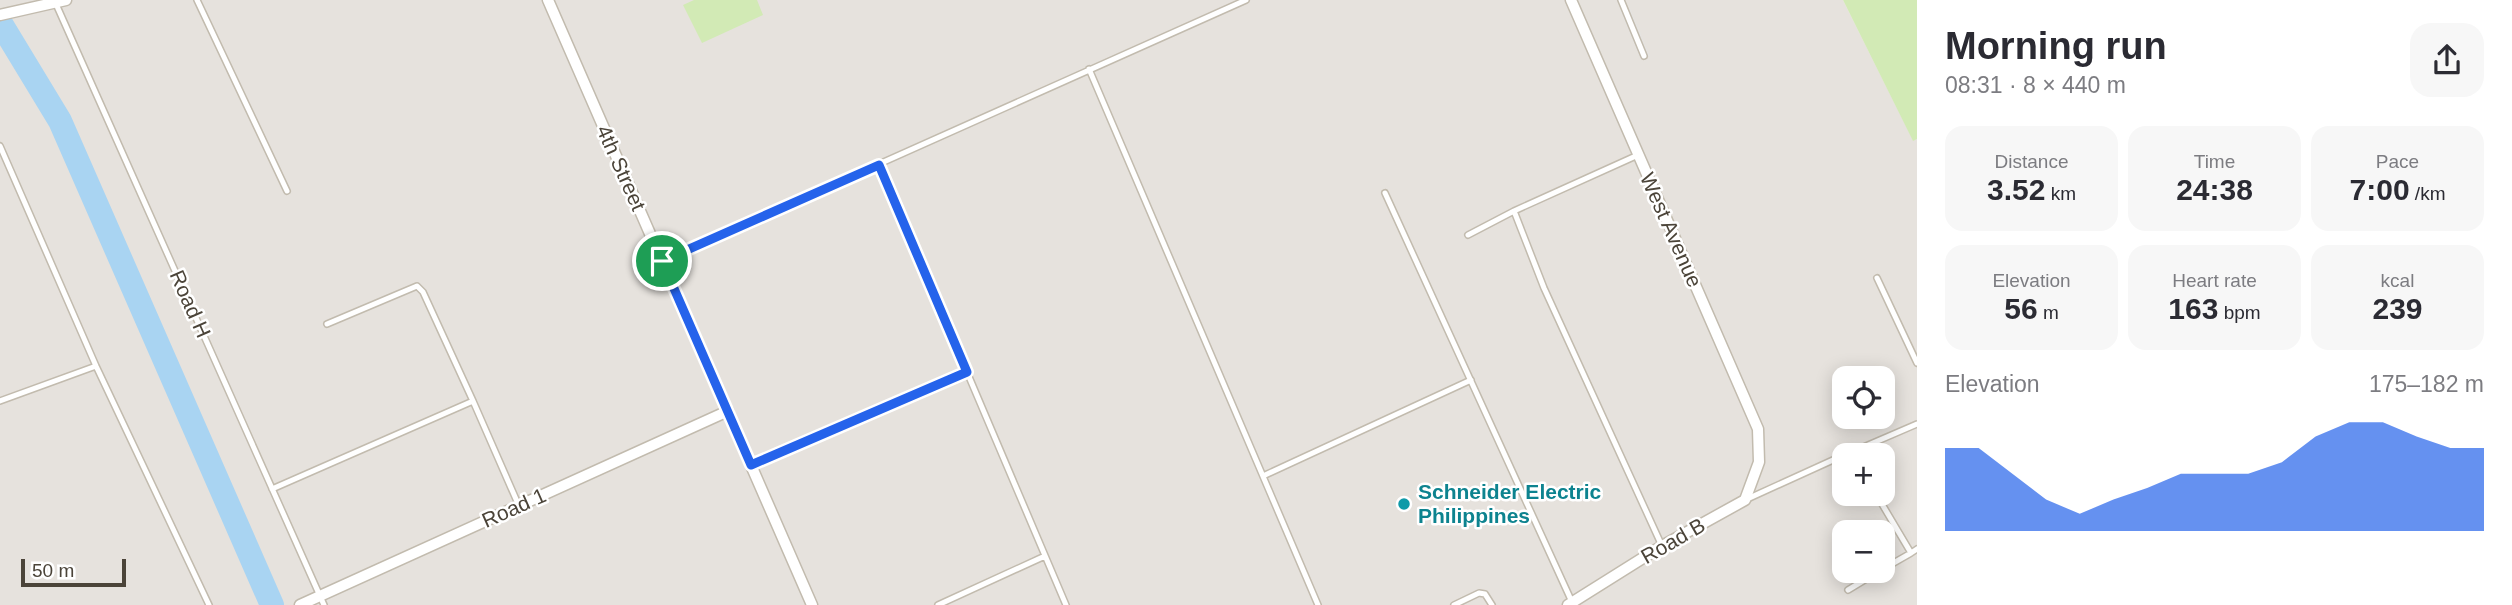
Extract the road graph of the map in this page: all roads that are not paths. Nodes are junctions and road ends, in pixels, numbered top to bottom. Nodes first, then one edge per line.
1 (197, 0) edge
2 (548, 0) edge
3 (1246, 0) edge
4 (1571, 0) edge
5 (1621, 0) edge
6 (58, 1) edge
7 (5, 14) edge
8 (1644, 56) dead end
9 (1089, 69) junction
10 (0, 146) edge
11 (1639, 155) junction
12 (879, 165) junction
13 (288, 191) dead end
14 (1385, 193) dead end
15 (1514, 211) junction
16 (1468, 235) dead end
17 (662, 261) junction
18 (1877, 278) dead end
19 (327, 324) dead end
20 (1917, 363) edge
21 (96, 366) junction
22 (967, 372) junction
23 (1471, 380) junction
24 (0, 401) edge
25 (473, 401) junction
26 (727, 411) junction
27 (1917, 424) edge
28 (1875, 443) edge
29 (1832, 461) edge
30 (751, 465) junction
31 (1263, 476) junction
32 (272, 489) junction
33 (1745, 500) junction
34 (519, 506) junction
35 (1884, 506) edge
36 (1662, 546) junction
37 (1914, 551) edge
38 (1045, 556) junction
39 (1895, 562) edge
40 (1860, 583) edge
41 (1848, 590) dead end
42 (322, 601) edge
43 (1576, 603) edge
44 (209, 605) edge
45 (300, 605) edge
46 (812, 605) edge
47 (938, 605) edge
48 (1066, 605) edge
49 (1318, 605) edge
50 (1454, 605) edge
51 (1492, 605) edge

1 - 13 lane
2 - 17 street, 4th Street
3 - 9 lane
4 - 11 street, West Avenue
5 - 8 lane
6 - 7 street
6 - 32 lane, Road H
9 - 12 lane
9 - 31 lane
10 - 21 lane
11 - 15 lane
11 - 33 street, West Avenue
12 - 17 lane
12 - 22 lane
14 - 23 lane
15 - 16 lane
15 - 36 lane
17 - 26 street, 4th Street
18 - 20 lane
19 - 25 lane
21 - 24 lane
21 - 44 lane
22 - 30 lane
22 - 38 lane
23 - 31 lane
23 - 43 lane
25 - 32 lane
25 - 34 lane
26 - 30 street, 4th Street
26 - 34 street, Road 1
27 - 28 lane
29 - 33 lane
30 - 46 street, 4th Street
31 - 49 lane
32 - 42 lane, Road H
33 - 36 street, Road B
34 - 42 street, Road 1
35 - 37 lane
36 - 43 street, Road B
37 - 39 lane
38 - 47 lane
38 - 48 lane
40 - 41 lane
42 - 45 street, Road 1
50 - 51 lane

